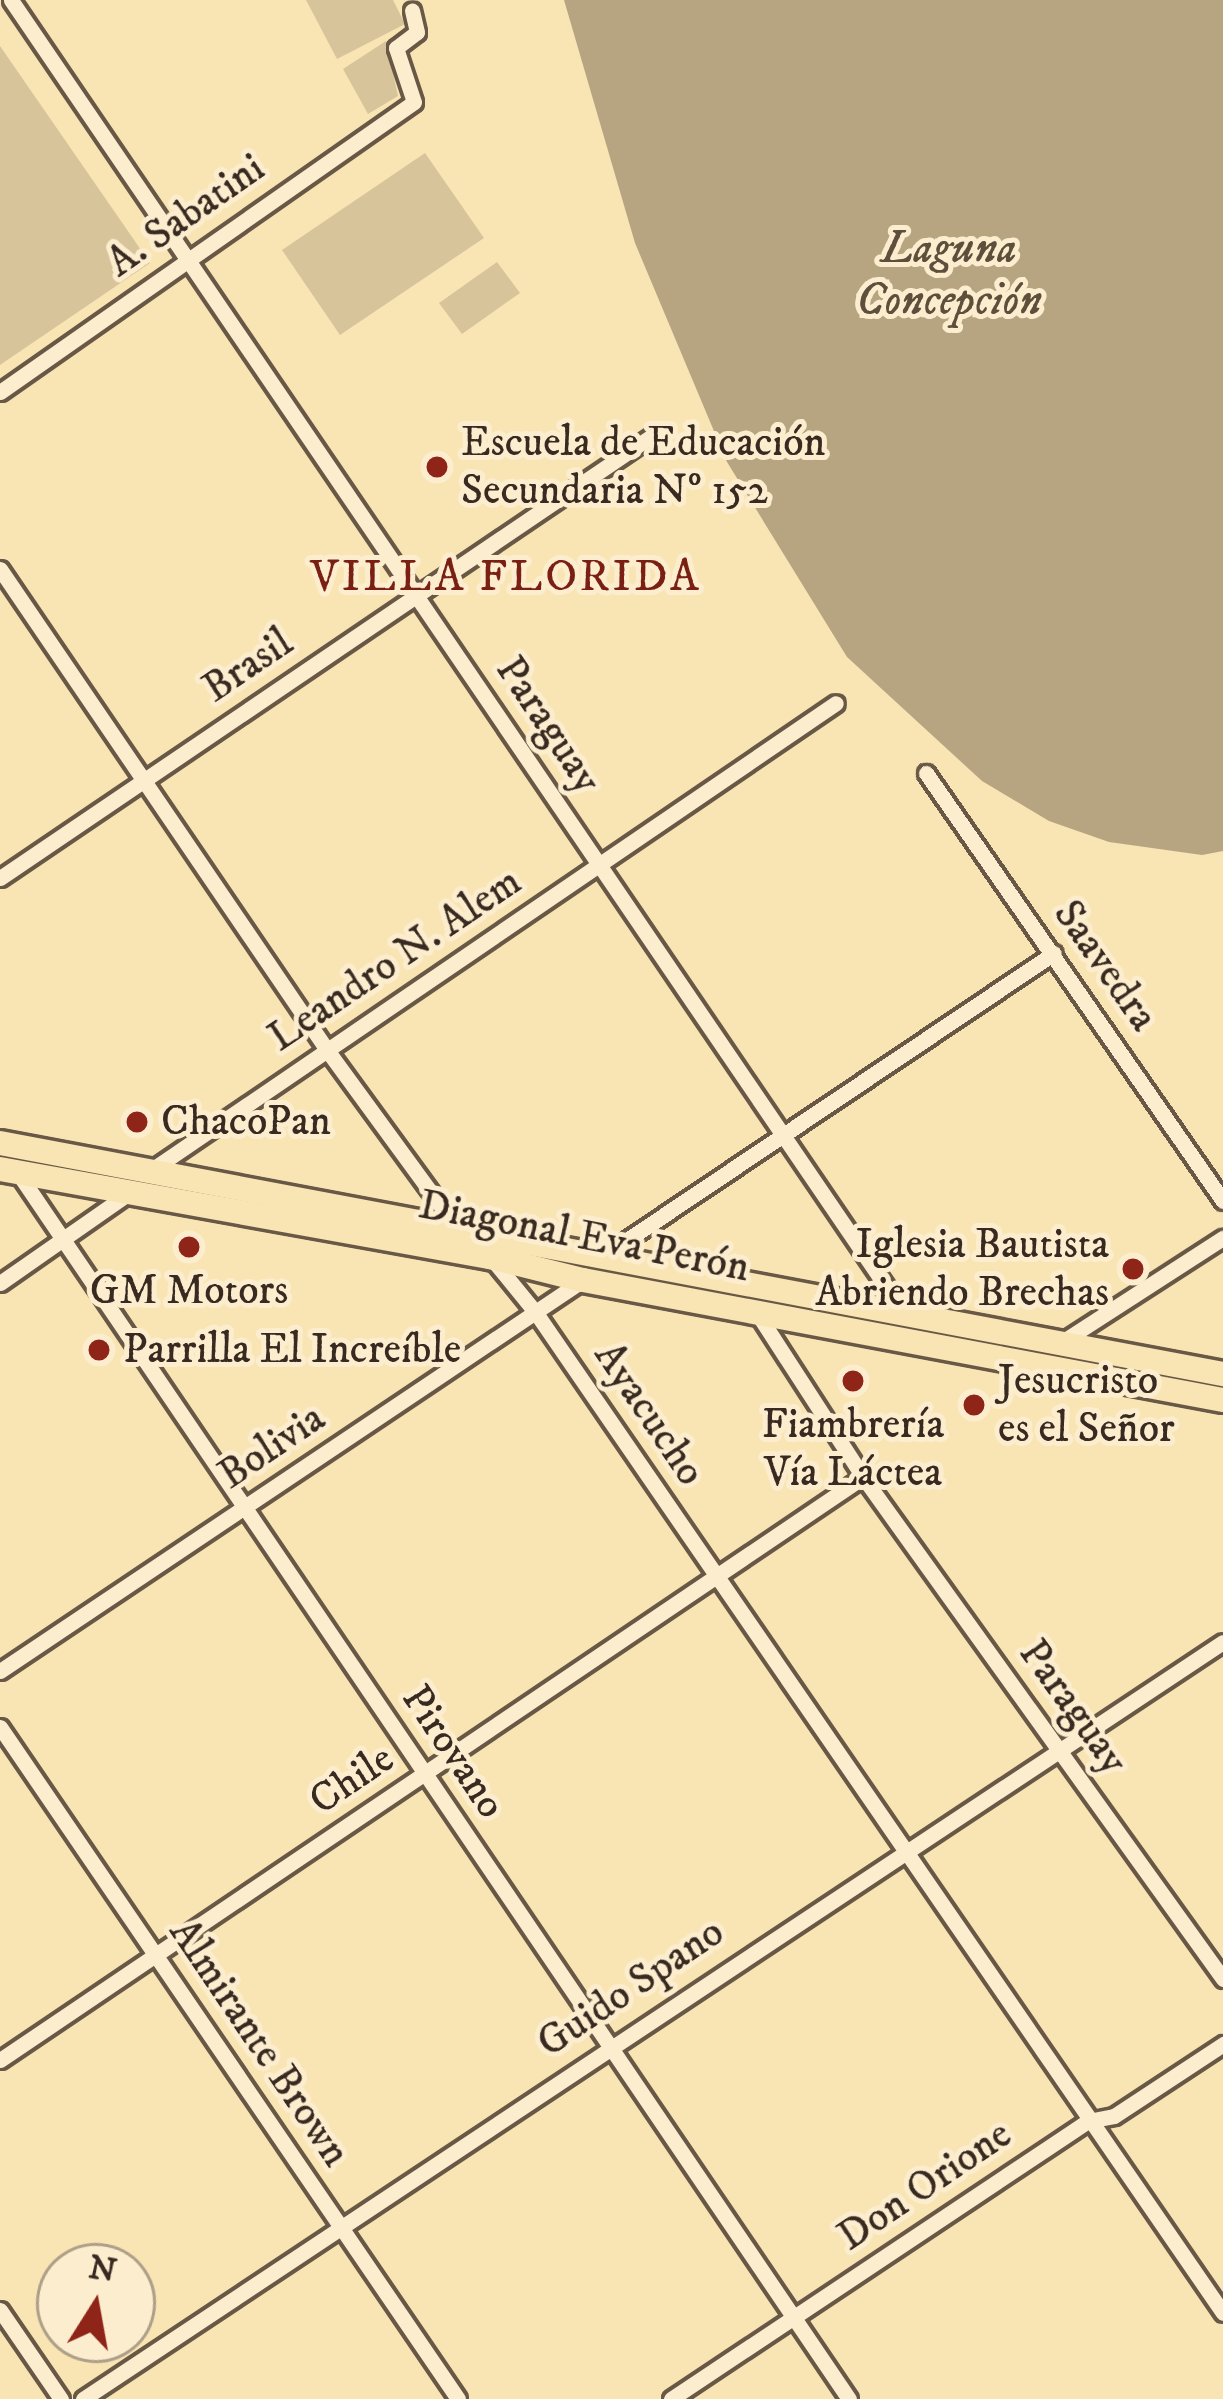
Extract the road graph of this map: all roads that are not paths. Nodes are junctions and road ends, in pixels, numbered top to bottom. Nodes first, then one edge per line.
1 (11, 0) edge
2 (412, 10) dead end
3 (188, 259) junction
4 (0, 392) edge
5 (656, 433) dead end
6 (0, 569) edge
7 (416, 595) junction
8 (836, 703) dead end
9 (926, 773) dead end
10 (145, 779) junction
11 (598, 864) junction
12 (0, 878) edge
13 (1054, 953) junction
14 (327, 1050) junction
15 (784, 1135) junction
16 (0, 1144) edge
17 (9, 1171) edge
18 (150, 1171) junction
19 (129, 1193) junction
20 (1223, 1201) edge
21 (458, 1229) junction
22 (1223, 1238) edge
23 (61, 1241) junction
24 (490, 1257) junction
25 (603, 1257) junction
26 (583, 1280) junction
27 (0, 1283) edge
28 (755, 1310) junction
29 (536, 1312) junction
30 (904, 1313) junction
31 (1063, 1342) junction
32 (1223, 1374) edge
33 (1220, 1404) edge
34 (863, 1477) junction
35 (245, 1509) junction
36 (718, 1578) junction
37 (1223, 1642) edge
38 (0, 1671) edge
39 (0, 1727) edge
40 (1059, 1748) junction
41 (425, 1775) junction
42 (902, 1852) junction
43 (156, 1955) junction
44 (1223, 1979) edge
45 (1223, 2044) edge
46 (609, 2045) junction
47 (0, 2060) edge
48 (1088, 2121) junction
49 (342, 2228) junction
50 (0, 2310) edge
51 (1223, 2313) edge
52 (793, 2317) junction
53 (61, 2399) edge
54 (83, 2399) edge
55 (458, 2399) edge
56 (671, 2399) edge
57 (849, 2399) edge

1 - 3 street, Paraguay
2 - 3 street, A. Sabatini
3 - 4 street, A. Sabatini
3 - 7 street, Paraguay
5 - 7 street, Brasil
6 - 10 street, Ayacucho
7 - 10 street, Brasil
7 - 11 street, Paraguay
8 - 11 street, Leandro N. Alem
9 - 13 street, Saavedra
10 - 12 street, Brasil
10 - 14 street, Ayacucho
11 - 14 street, Leandro N. Alem
11 - 15 street, Paraguay
13 - 15 street
13 - 20 street, Saavedra
14 - 18 street, Leandro N. Alem
14 - 21 street, Ayacucho
15 - 25 street
15 - 30 street, Paraguay
16 - 17 street, Pirovano
16 - 18 main road, Diagonal Eva Perón
17 - 19 main road, Diagonal Eva Perón
17 - 23 street, Pirovano
18 - 19 street, Leandro N. Alem
18 - 21 main road, Diagonal Eva Perón
19 - 23 street, Leandro N. Alem
19 - 24 main road, Diagonal Eva Perón
21 - 24 street, Ayacucho
21 - 25 main road, Diagonal Eva Perón
22 - 31 street
23 - 27 street, Leandro N. Alem
23 - 35 street, Pirovano
24 - 26 main road, Diagonal Eva Perón
24 - 29 street, Ayacucho
25 - 30 main road, Diagonal Eva Perón
26 - 28 main road, Diagonal Eva Perón
26 - 29 street, Bolivia
28 - 33 main road, Diagonal Eva Perón
28 - 34 street, Paraguay
29 - 35 street, Bolivia
29 - 36 street, Ayacucho
30 - 31 main road, Diagonal Eva Perón
31 - 32 main road, Diagonal Eva Perón
34 - 36 street, Chile
34 - 40 street, Paraguay
35 - 38 street, Bolivia
35 - 41 street, Pirovano
36 - 41 street, Chile
36 - 42 street, Ayacucho
37 - 40 street, Guido Spano
39 - 43 street, Almirante Brown
40 - 42 street, Guido Spano
40 - 44 street, Paraguay
41 - 43 street, Chile
41 - 46 street, Pirovano
42 - 46 street, Guido Spano
42 - 48 street, Ayacucho
43 - 47 street, Chile
43 - 49 street, Almirante Brown
45 - 48 street, Don Orione
46 - 49 street, Guido Spano
46 - 52 street, Pirovano
48 - 51 street, Ayacucho
48 - 52 street, Don Orione
49 - 54 street, Guido Spano
49 - 55 street, Almirante Brown
50 - 53 street
52 - 56 street, Don Orione
52 - 57 street, Pirovano

